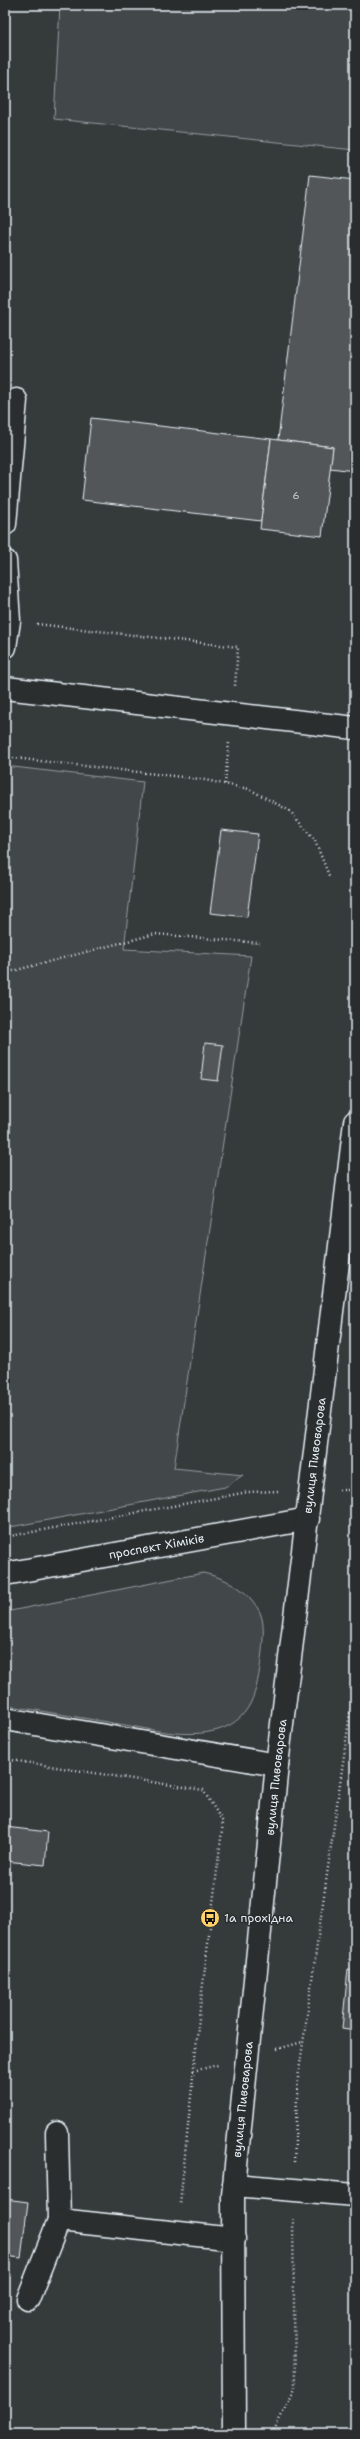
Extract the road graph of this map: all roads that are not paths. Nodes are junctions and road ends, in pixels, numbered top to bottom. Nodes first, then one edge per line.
1 (16, 400) dead end
2 (5, 524) edge
3 (5, 560) edge
4 (5, 647) edge
5 (5, 688) edge
6 (355, 728) edge
7 (355, 1122) edge
8 (308, 1519) junction
9 (5, 1574) edge
10 (5, 1719) edge
11 (277, 1765) junction
12 (57, 2133) dead end
13 (234, 2185) junction
14 (355, 2195) edge
15 (59, 2220) junction
16 (234, 2239) junction
17 (28, 2299) dead end
18 (234, 2434) edge

1 - 2 street
3 - 4 street
5 - 6 street
7 - 8 street, вулиця Пивоварова
8 - 9 street, проспект Хіміків
8 - 11 street, вулиця Пивоварова
10 - 11 street
11 - 13 street, вулиця Пивоварова
12 - 15 street
13 - 14 street
13 - 16 street, вулиця Пивоварова
15 - 16 street
15 - 17 street
16 - 18 street, вулиця Пивоварова

